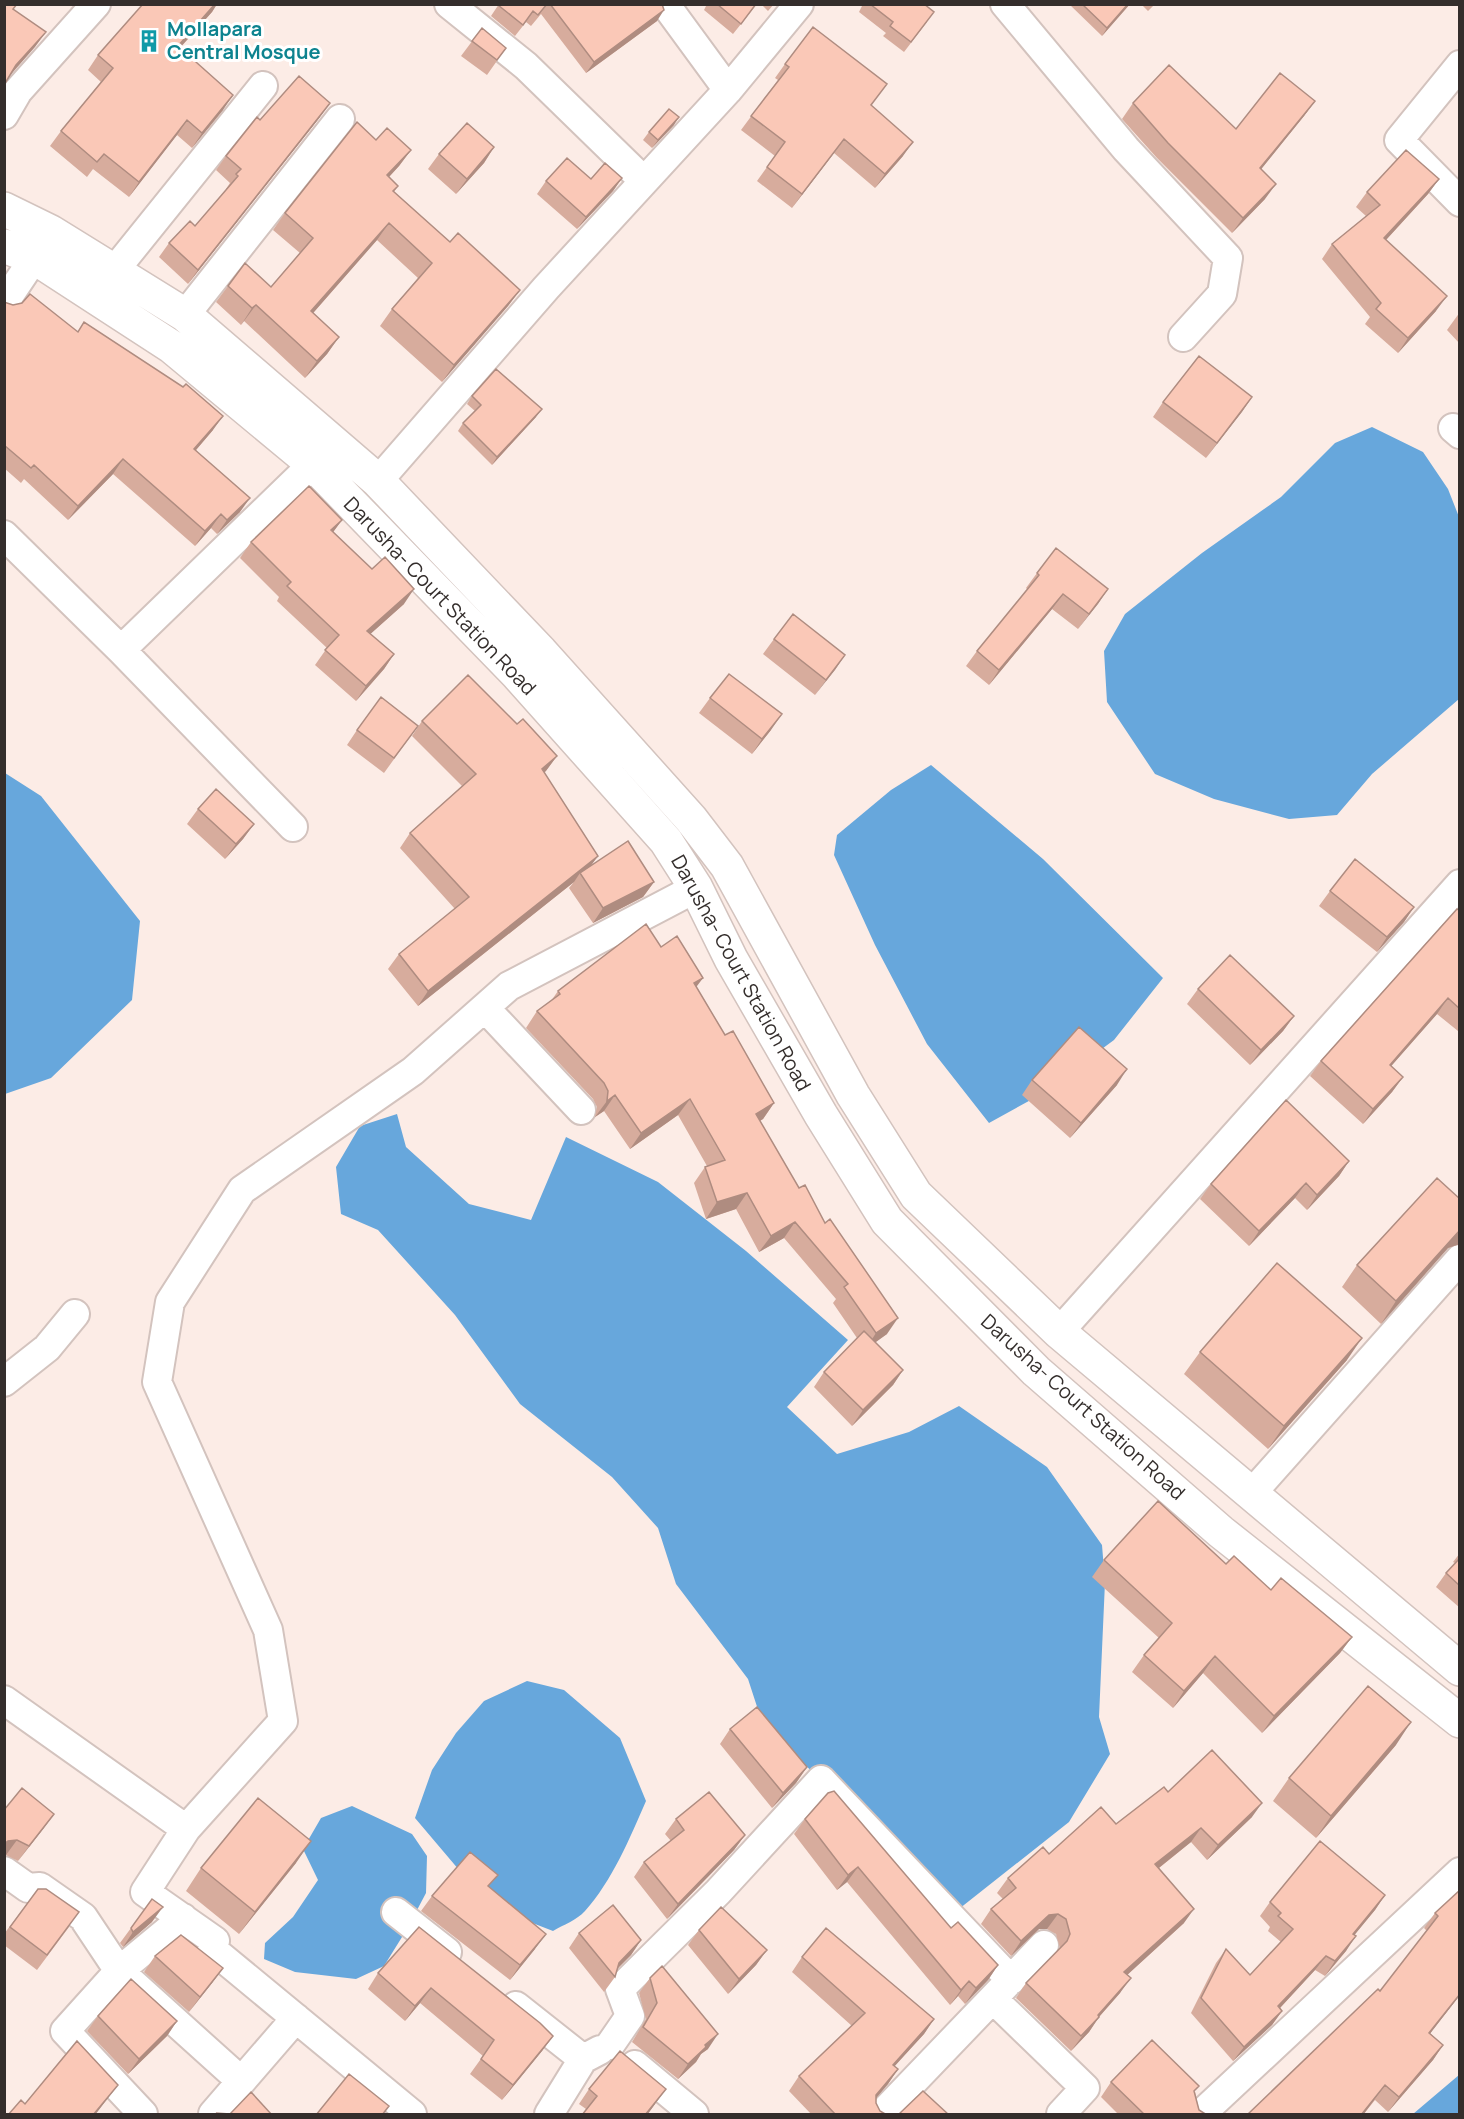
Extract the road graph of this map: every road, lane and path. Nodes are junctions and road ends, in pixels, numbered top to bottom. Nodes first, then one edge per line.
1 (96, 4) edge
2 (449, 4) edge
3 (664, 4) edge
4 (799, 4) edge
5 (1005, 4) edge
6 (1460, 65) edge
7 (263, 86) dead end
8 (728, 90) junction
9 (4, 115) edge
10 (340, 119) dead end
11 (644, 181) junction
12 (1460, 202) edge
13 (4, 209) edge
14 (43, 245) junction
15 (4, 246) edge
16 (114, 271) junction
17 (4, 303) edge
18 (185, 315) junction
19 (1183, 337) dead end
20 (313, 464) junction
21 (378, 481) junction
22 (4, 535) edge
23 (122, 650) junction
24 (293, 827) dead end
25 (1460, 884) edge
26 (696, 888) junction
27 (485, 1008) junction
28 (581, 1110) dead end
29 (1460, 1259) edge
30 (75, 1314) dead end
31 (1059, 1332) junction
32 (4, 1382) edge
33 (1252, 1493) junction
34 (1460, 1669) edge
35 (4, 1700) edge
36 (1460, 1721) edge
37 (186, 1830) junction
38 (4, 1871) edge
39 (1460, 1872) edge
40 (396, 1912) dead end
41 (183, 1918) junction
42 (1044, 1945) dead end
43 (119, 1971) junction
44 (471, 1971) edge
45 (1002, 1989) junction
46 (499, 1993) edge
47 (296, 2018) junction
48 (610, 2044) junction
49 (583, 2059) junction
50 (240, 2080) junction
51 (143, 2115) edge
52 (213, 2115) edge
53 (412, 2115) edge
54 (549, 2115) edge
55 (694, 2115) edge
56 (882, 2115) edge
57 (1061, 2115) edge
58 (1201, 2115) edge

1 - 9 street
2 - 11 street
3 - 8 street
4 - 8 street
5 - 19 street
6 - 12 street
7 - 16 street
8 - 11 street
10 - 18 street
11 - 21 street
13 - 14 street, Darusha- Court Station Road
14 - 15 street, Darusha- Court Station Road
14 - 16 street, Darusha- Court Station Road
14 - 17 street
14 - 20 street, Darusha- Court Station Road
16 - 18 street, Darusha- Court Station Road
18 - 21 street, Darusha- Court Station Road
20 - 23 street
20 - 26 street, Darusha- Court Station Road
21 - 31 street, Darusha- Court Station Road
22 - 23 street
23 - 24 street
25 - 31 street
26 - 27 street
26 - 36 street, Darusha- Court Station Road
27 - 28 street
27 - 37 street
29 - 33 street
30 - 32 street
31 - 33 street, Darusha- Court Station Road
33 - 34 street, Darusha- Court Station Road
35 - 37 street
37 - 41 street
38 - 43 street
39 - 58 street
40 - 44 street
41 - 43 street
41 - 47 street
42 - 45 street
43 - 50 street
43 - 51 street
45 - 48 street
45 - 56 street
45 - 57 street
46 - 49 street
47 - 50 street
47 - 53 street
48 - 49 street
48 - 55 street
49 - 54 street
50 - 52 street

